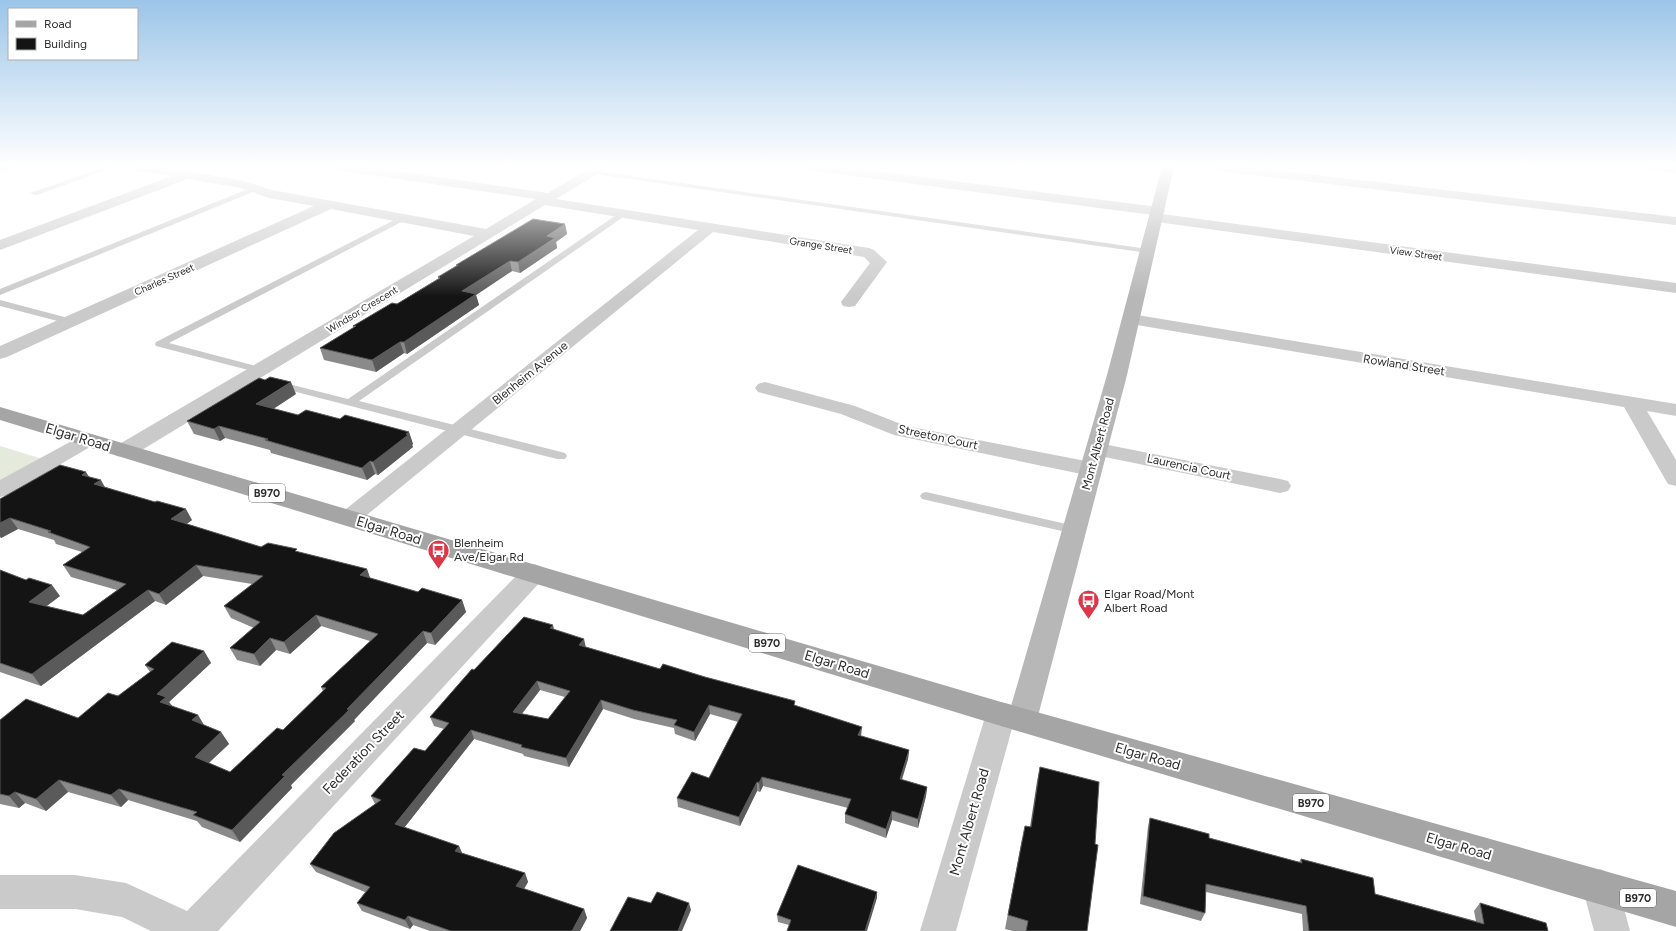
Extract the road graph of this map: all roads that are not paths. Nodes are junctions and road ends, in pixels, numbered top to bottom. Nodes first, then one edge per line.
1 (89, 210) edge
2 (203, 210) edge
3 (317, 210) edge
4 (361, 210) edge
5 (528, 210) edge
6 (610, 210) edge
7 (871, 210) edge
8 (1131, 210) edge
9 (1158, 210) edge
10 (1594, 210) edge
11 (624, 213) junction
12 (1157, 214) junction
13 (405, 218) junction
14 (1676, 220) edge
15 (711, 227) junction
16 (489, 234) junction
17 (0, 246) edge
18 (1148, 251) junction
19 (1676, 288) edge
20 (0, 292) edge
21 (849, 302) dead end
22 (0, 303) edge
23 (1131, 320) junction
24 (69, 322) junction
25 (0, 353) edge
26 (260, 378) junction
27 (765, 388) dead end
28 (351, 402) junction
29 (1632, 403) junction
30 (1676, 410) edge
31 (0, 413) edge
32 (459, 431) junction
33 (88, 440) junction
34 (124, 450) junction
35 (561, 456) dead end
36 (1094, 459) junction
37 (1676, 479) edge
38 (1280, 486) dead end
39 (0, 490) edge
40 (926, 496) dead end
41 (349, 518) junction
42 (1075, 530) junction
43 (534, 573) junction
44 (1012, 717) junction
45 (1600, 886) junction
46 (0, 892) edge
47 (1676, 909) edge
48 (191, 931) edge
49 (938, 931) edge
50 (1612, 931) edge

1 - 17 street
2 - 20 lane
3 - 24 street, Charles Street
4 - 13 street
5 - 16 street, Windsor Crescent
6 - 11 street, Grange Street
7 - 18 lane
8 - 12 street, View Street
9 - 12 main road, Mont Albert Road
10 - 14 street
11 - 15 street, Grange Street
11 - 28 lane
12 - 18 main road, Mont Albert Road
12 - 19 street, View Street
13 - 16 street
13 - 26 lane
15 - 21 street, Grange Street
15 - 32 street, Blenheim Avenue
16 - 26 street, Windsor Crescent
18 - 23 main road, Mont Albert Road
22 - 24 lane
23 - 29 street, Rowland Street
23 - 36 main road, Mont Albert Road
24 - 25 street, Charles Street
26 - 28 lane
26 - 34 street, Windsor Crescent
27 - 36 street, Streeton Court
28 - 32 lane
29 - 30 street, Rowland Street
29 - 37 street
31 - 33 main road, Elgar Road / B970
32 - 35 lane
32 - 41 street, Blenheim Avenue
33 - 34 main road, Elgar Road / B970
33 - 39 street
34 - 41 main road, Elgar Road / B970
36 - 38 street, Laurencia Court
36 - 42 main road, Mont Albert Road
40 - 42 lane
41 - 43 main road, Elgar Road / B970
42 - 44 main road, Mont Albert Road
43 - 44 main road, Elgar Road / B970
43 - 48 street, Federation Street
44 - 45 main road, Elgar Road / B970
44 - 49 street, Mont Albert Road
45 - 47 main road, Elgar Road / B970
45 - 50 street
46 - 48 street

